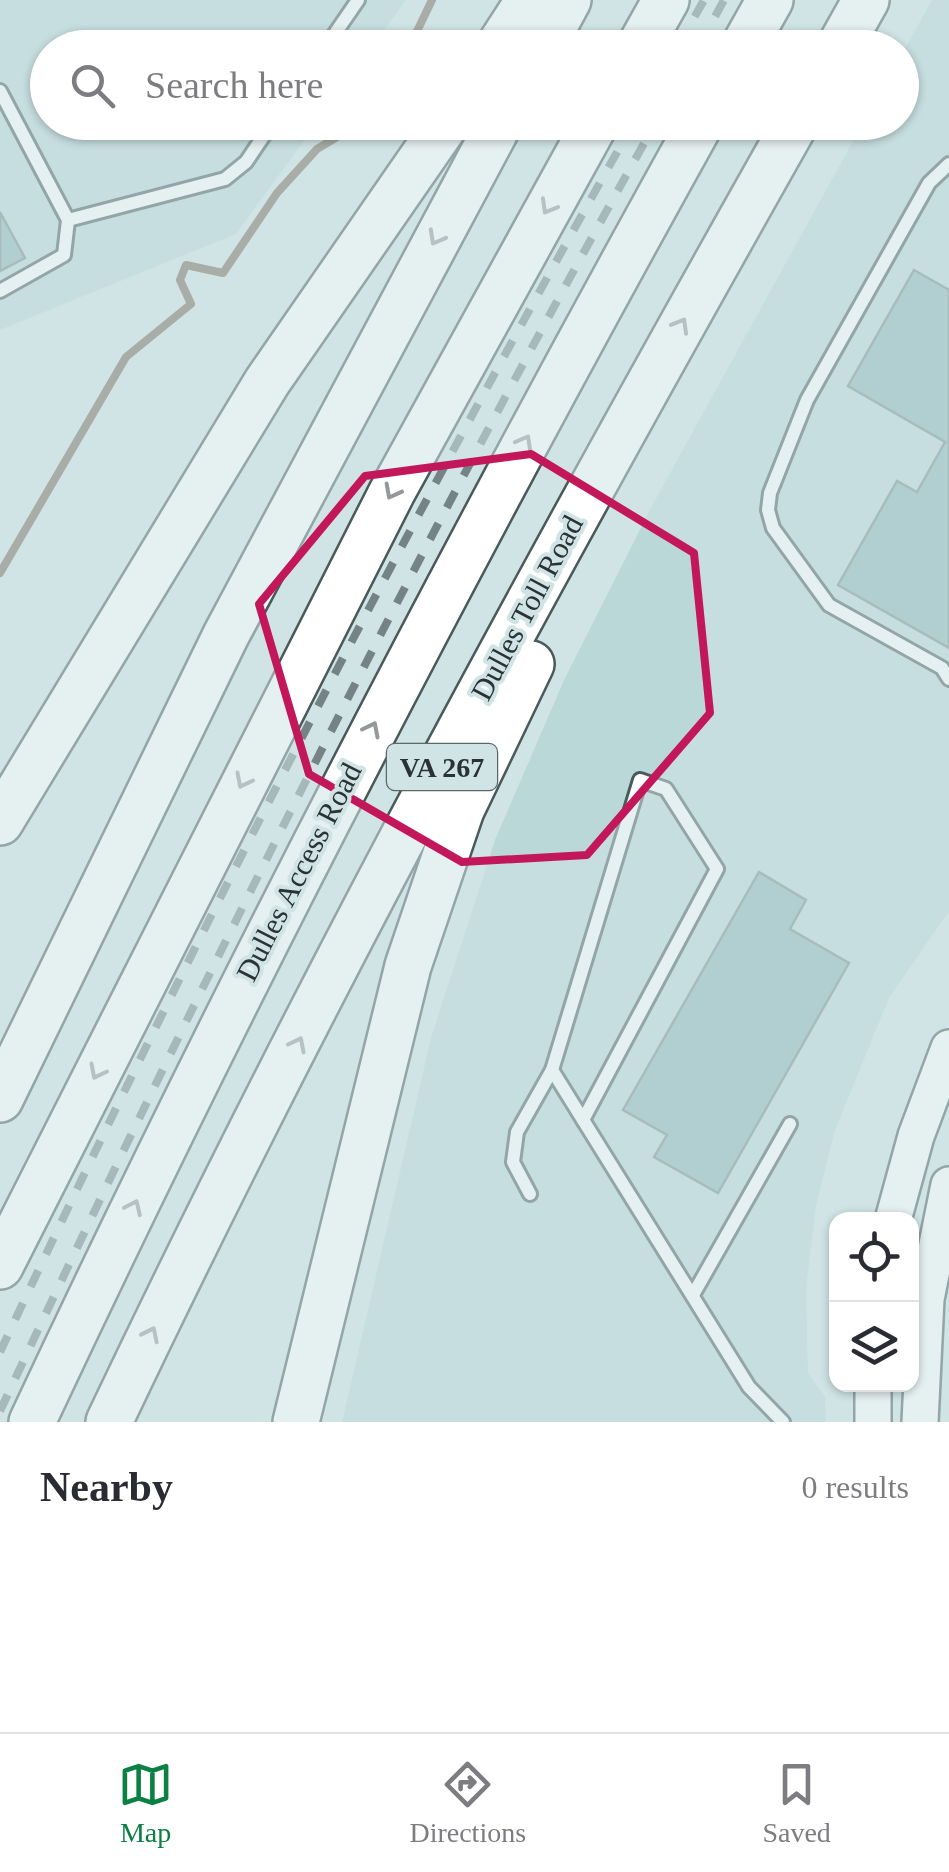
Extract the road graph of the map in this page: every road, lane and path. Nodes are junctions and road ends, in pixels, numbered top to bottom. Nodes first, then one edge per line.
1 (358, 0) edge
2 (529, 0) edge
3 (568, 0) edge
4 (666, 0) edge
5 (770, 0) edge
6 (866, 0) edge
7 (337, 30) edge
8 (510, 30) edge
9 (552, 30) edge
10 (649, 30) edge
11 (753, 30) edge
12 (849, 30) edge
13 (0, 92) edge
14 (261, 140) edge
15 (435, 140) edge
16 (490, 140) edge
17 (586, 140) edge
18 (691, 140) edge
19 (786, 140) edge
20 (949, 164) edge
21 (68, 220) junction
22 (0, 290) edge
23 (654, 372) junction
24 (949, 679) edge
25 (0, 822) edge
26 (949, 1048) edge
27 (552, 1070) junction
28 (940, 1094) edge
29 (0, 1100) edge
30 (583, 1120) junction
31 (790, 1124) dead end
32 (949, 1185) edge
33 (530, 1194) dead end
34 (896, 1212) edge
35 (0, 1266) edge
36 (694, 1294) junction
37 (873, 1392) edge
38 (32, 1422) edge
39 (109, 1422) edge
40 (296, 1422) edge
41 (783, 1422) edge
42 (872, 1422) edge
43 (920, 1422) edge

1 - 7 lane
2 - 8 highway
3 - 9 highway
4 - 10 highway
5 - 11 highway
6 - 12 highway
13 - 21 lane
14 - 21 lane
15 - 25 highway
16 -> 29 highway
17 -> 35 highway
38 -> 18 highway, Dulles Access Road
23 -> 19 highway, Dulles Toll Road / VA 267
20 - 24 lane
21 - 22 lane
39 -> 23 highway, Dulles Toll Road / VA 267
23 - 40 highway
26 - 28 main road
27 - 30 lane
27 - 30 lane
27 - 33 lane
28 - 34 main road
30 - 36 lane
31 - 36 lane
32 - 43 main road
36 - 41 lane
37 - 42 main road

